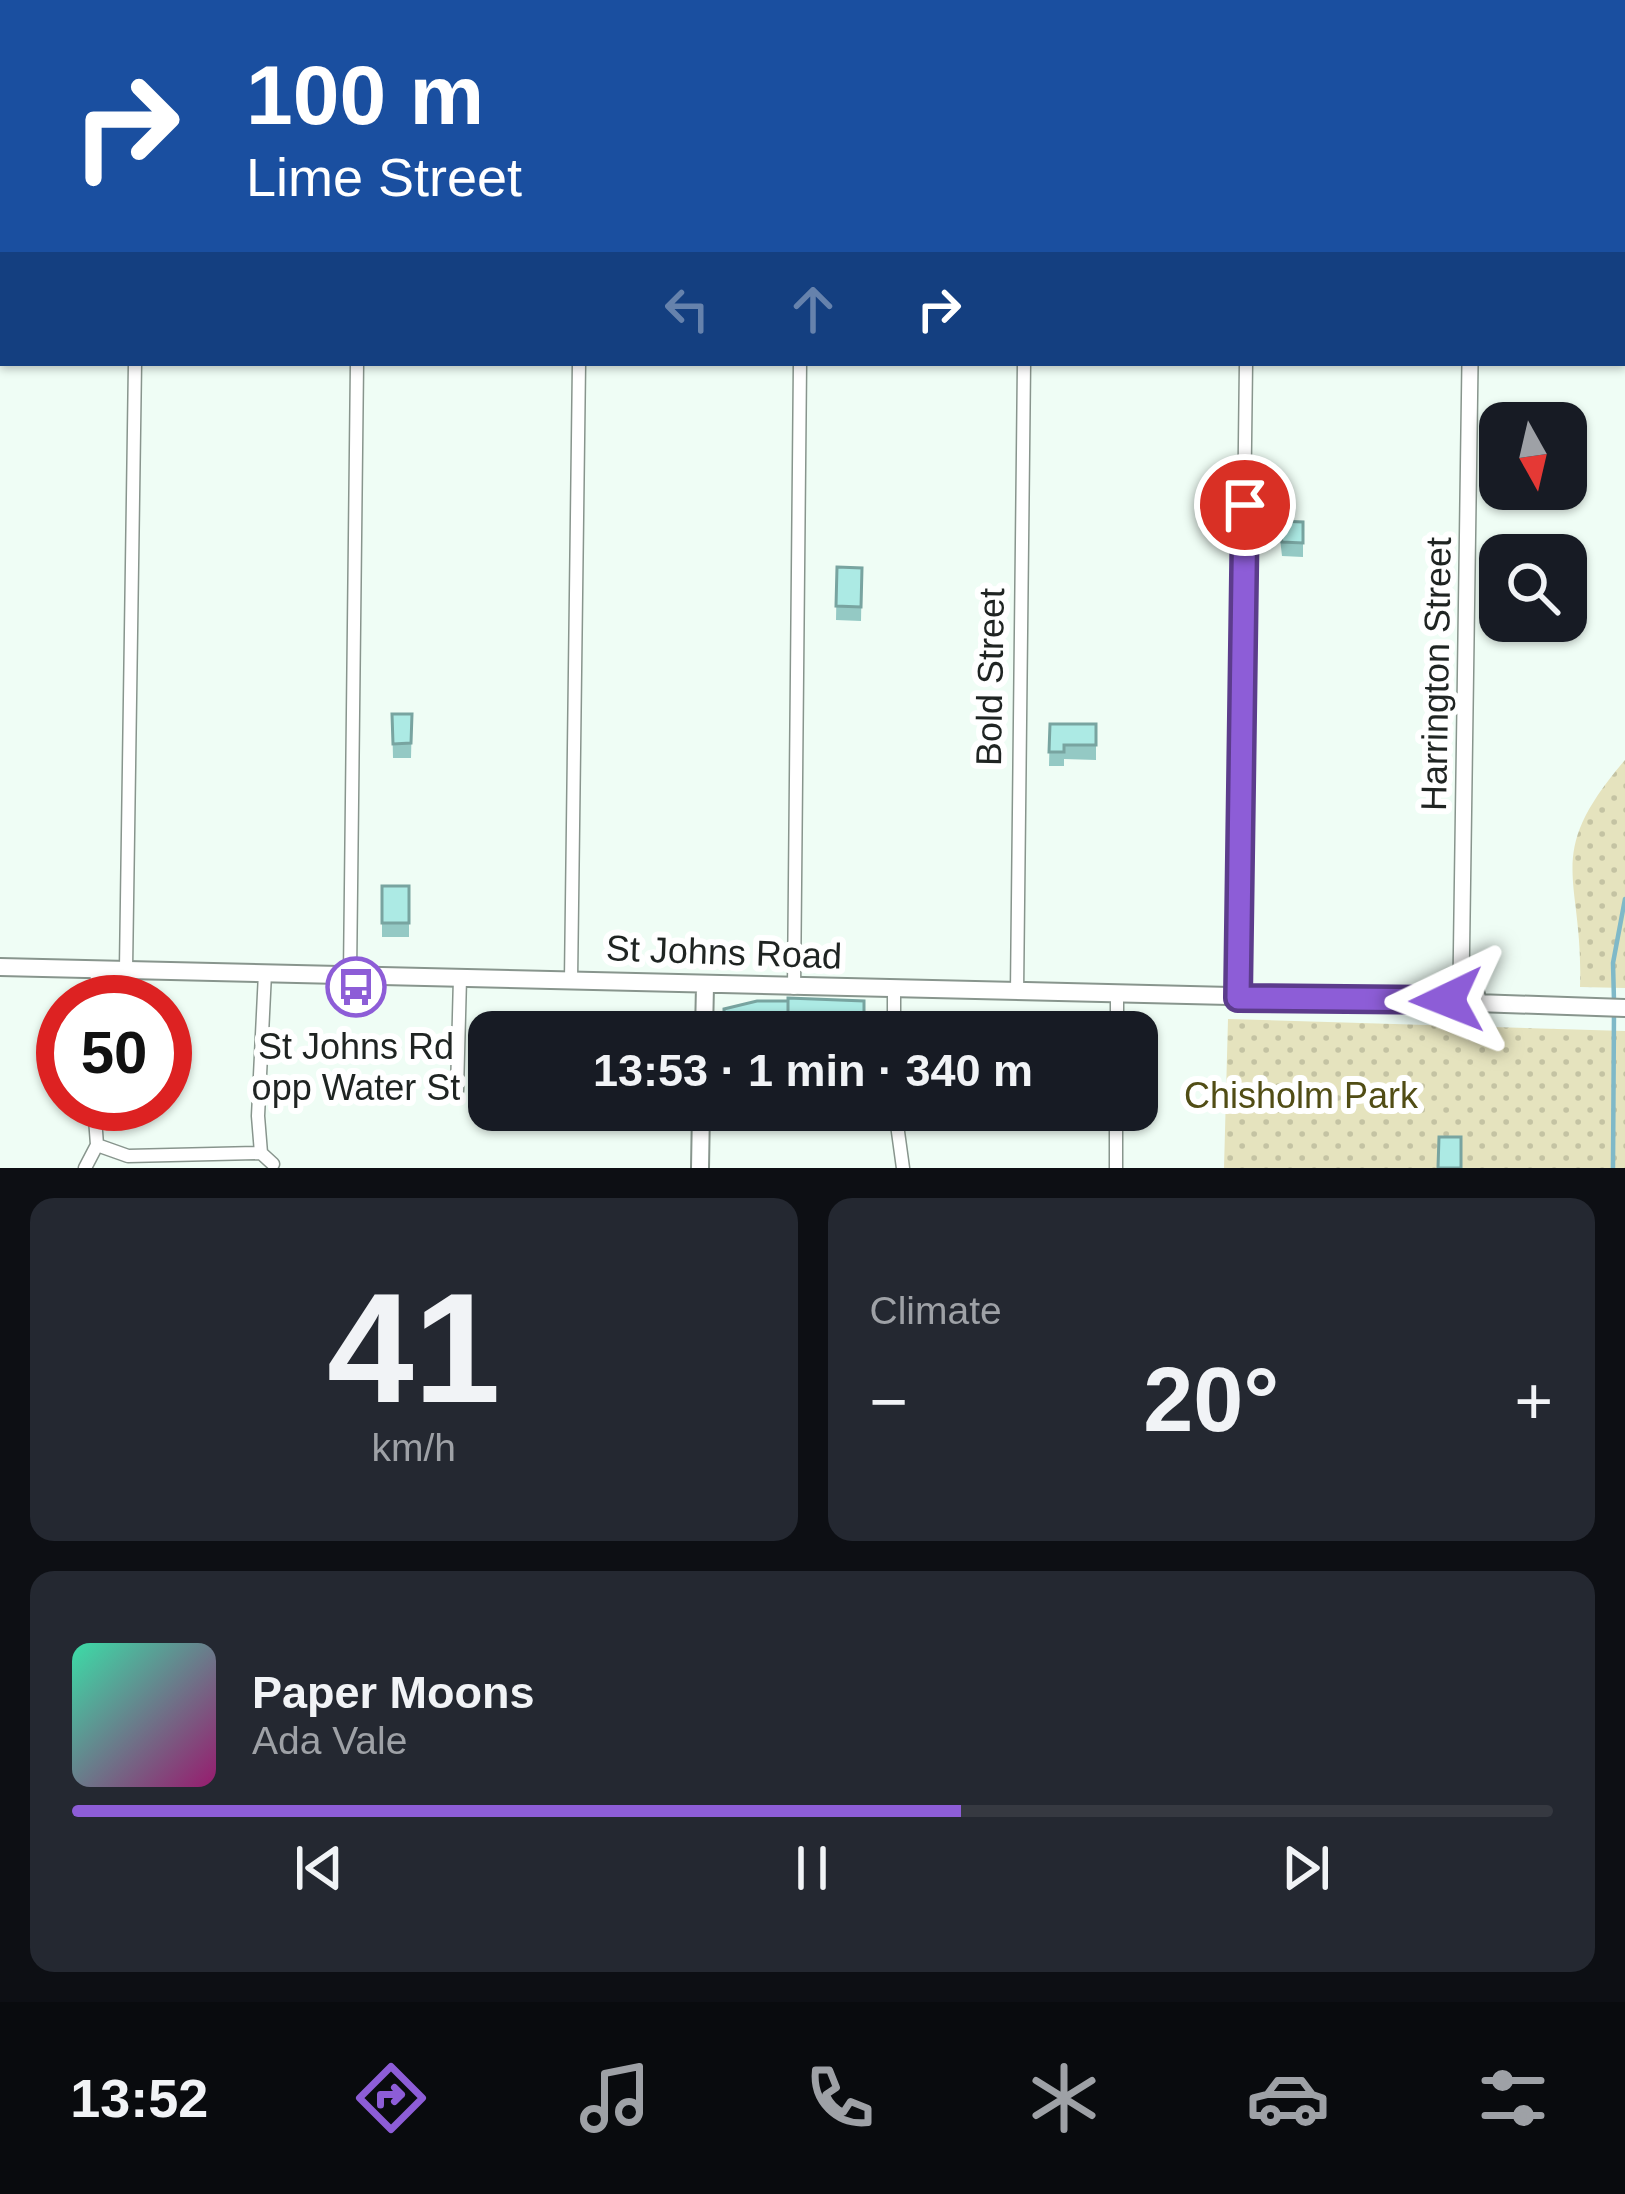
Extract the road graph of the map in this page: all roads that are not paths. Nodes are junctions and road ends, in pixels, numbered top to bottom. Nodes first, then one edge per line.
1 (135, 366) edge
2 (357, 366) edge
3 (579, 366) edge
4 (800, 366) edge
5 (1024, 366) edge
6 (1246, 366) edge
7 (1470, 366) edge
8 (0, 967) edge
9 (97, 969) junction
10 (126, 969) junction
11 (265, 973) junction
12 (97, 975) edge
13 (350, 976) junction
14 (460, 978) junction
15 (571, 981) junction
16 (1461, 985) junction
17 (705, 986) junction
18 (794, 988) junction
19 (894, 989) junction
20 (1016, 992) junction
21 (1118, 996) junction
22 (1238, 998) junction
23 (1447, 1000) junction
24 (1476, 1003) junction
25 (1625, 1008) edge
26 (704, 1011) edge
27 (893, 1011) edge
28 (1118, 1011) edge
29 (457, 1091) dead end
30 (96, 1131) edge
31 (701, 1131) edge
32 (898, 1131) edge
33 (1116, 1131) edge
34 (97, 1145) junction
35 (262, 1153) junction
36 (273, 1164) dead end
37 (86, 1168) edge
38 (700, 1168) edge
39 (903, 1168) edge
40 (1116, 1168) edge

1 - 10 street
2 - 13 street
3 - 15 street
4 - 18 street
5 - 20 street, Bold Street
6 - 22 street
7 - 16 street, Harrington Street
8 - 9 main road, St Johns Road
9 - 10 main road, St Johns Road
9 - 12 street
10 - 11 main road, St Johns Road
11 - 13 main road, St Johns Road
11 - 35 street
13 - 14 main road, St Johns Road
14 - 15 main road, St Johns Road
14 - 29 street
15 - 17 main road, St Johns Road
16 - 23 main road
16 - 24 main road
17 - 18 main road, St Johns Road
17 - 26 main road
18 - 19 main road, St Johns Road
19 - 20 main road, St Johns Road
19 - 27 street
20 - 21 main road, St Johns Road
21 - 22 main road, St Johns Road
21 - 28 street
22 - 23 main road, St Johns Road
23 - 24 main road
24 - 25 main road
30 - 34 street
31 - 38 main road
32 - 39 street
33 - 40 street
34 - 35 street
34 - 37 street
35 - 36 street

